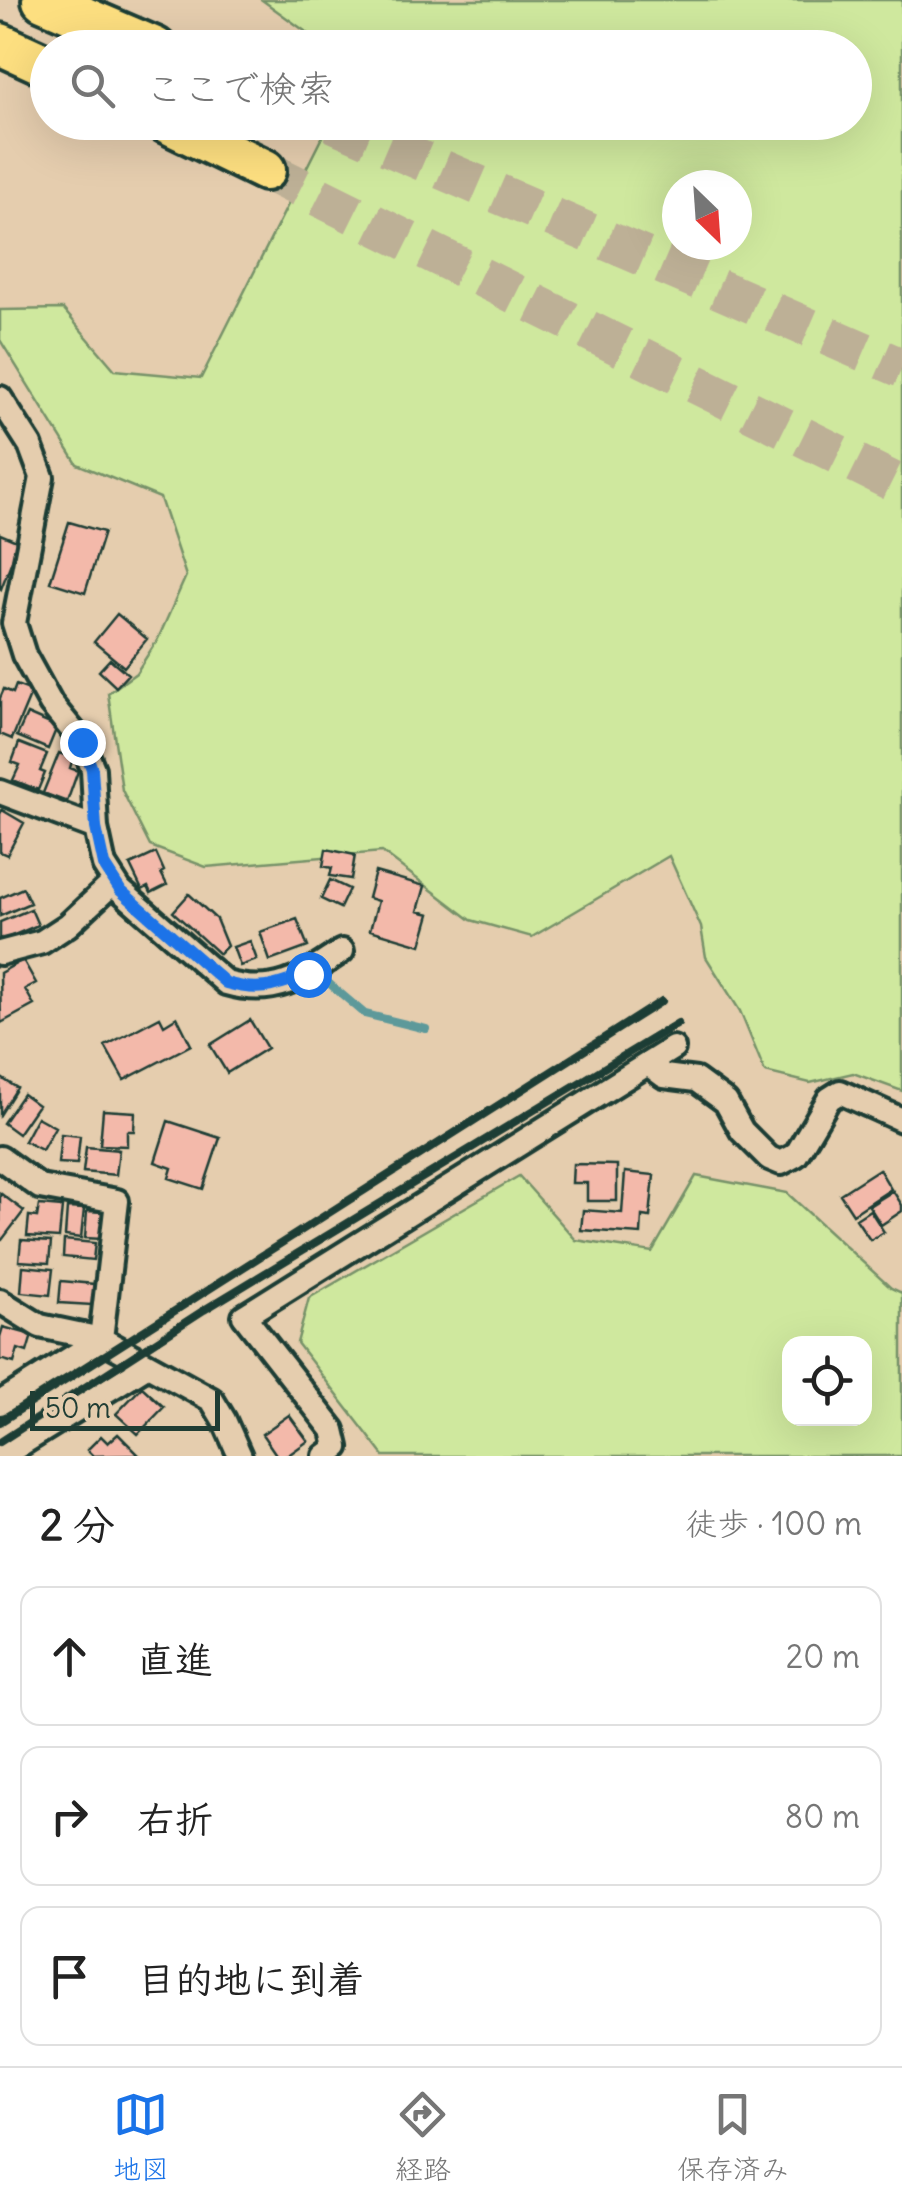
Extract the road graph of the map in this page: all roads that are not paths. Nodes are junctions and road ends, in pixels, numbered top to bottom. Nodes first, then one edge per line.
1 (43, 0) edge
2 (113, 30) edge
3 (0, 44) edge
4 (30, 58) edge
5 (203, 140) edge
6 (265, 170) tunnel mouth
7 (0, 398) edge
8 (7, 620) edge
9 (0, 792) edge
10 (96, 828) junction
11 (114, 882) junction
12 (342, 950) dead end
13 (0, 953) edge
14 (673, 1048) dead end
15 (648, 1064) junction
16 (902, 1120) edge
17 (0, 1158) edge
18 (0, 1301) edge
19 (102, 1339) junction
20 (148, 1365) junction
21 (0, 1402) edge
22 (2, 1456) edge
23 (240, 1456) edge
24 (325, 1456) edge

1 - 2 highway
3 - 4 highway
5 - 6 highway
7 - 8 street
8 - 10 street
9 - 10 street
10 - 11 street
11 - 12 street
11 - 13 street
14 - 15 street
15 - 16 street
15 - 24 street
17 - 19 street
18 - 19 street
19 - 20 street
19 - 21 street
20 - 22 street
20 - 23 street

